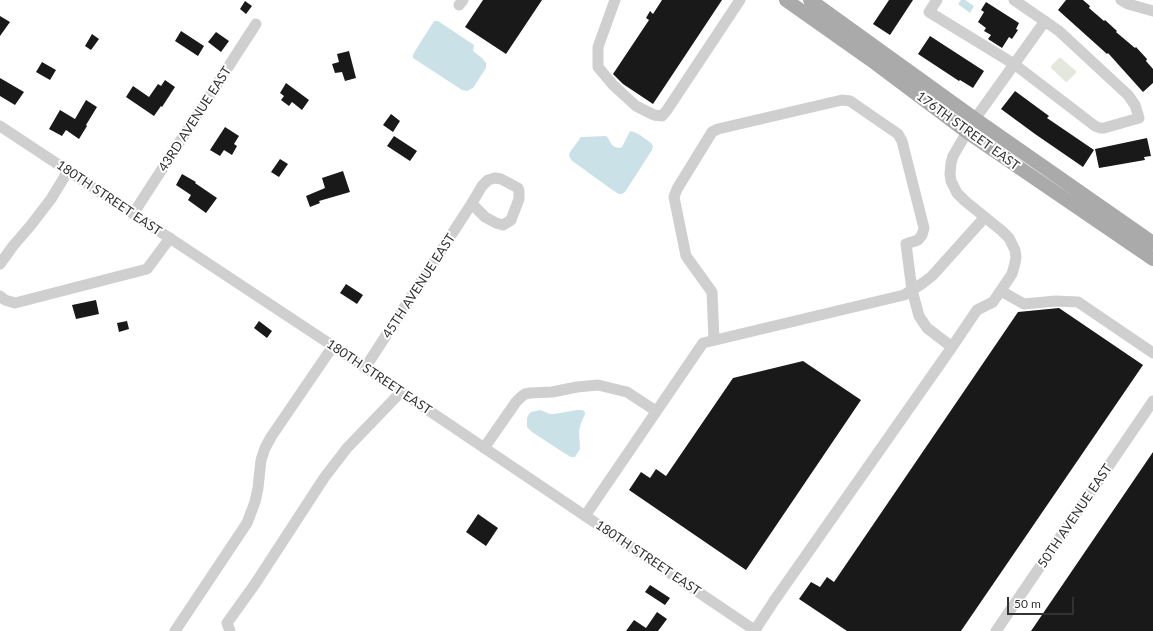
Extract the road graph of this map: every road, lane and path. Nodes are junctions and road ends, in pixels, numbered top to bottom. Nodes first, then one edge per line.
1 (615, 0) edge
2 (740, 0) edge
3 (786, 0) edge
4 (810, 0) edge
5 (937, 0) edge
6 (1014, 0) edge
7 (1121, 0) edge
8 (1153, 11) edge
9 (1045, 21) junction
10 (256, 24) dead end
11 (871, 60) junction
12 (1014, 64) junction
13 (960, 109) junction
14 (975, 120) junction
15 (0, 126) edge
16 (967, 132) junction
17 (68, 170) junction
18 (472, 203) junction
19 (133, 214) junction
20 (985, 217) junction
21 (170, 238) junction
22 (1153, 243) edge
23 (1153, 259) edge
24 (0, 264) edge
25 (912, 290) junction
26 (1001, 291) junction
27 (0, 296) edge
28 (714, 340) junction
29 (333, 346) junction
30 (952, 347) junction
31 (1153, 353) edge
32 (365, 368) junction
33 (401, 392) junction
34 (1153, 401) edge
35 (656, 411) junction
36 (484, 448) junction
37 (585, 516) junction
38 (175, 631) edge
39 (230, 631) edge
40 (755, 631) edge
41 (996, 631) edge

1 - 2 street
3 - 11 main road, 176TH STREET EAST
4 - 13 main road, 176TH STREET EAST
5 - 12 street
6 - 9 street
7 - 8 street
9 - 12 street
9 - 12 street
10 - 19 street, 43RD AVENUE EAST
11 - 13 main road
11 - 16 main road, 176TH STREET EAST
12 - 14 street
13 - 14 main road, 176TH STREET EAST
14 - 22 main road, 176TH STREET EAST
15 - 17 street, 180TH STREET EAST
16 - 20 street
16 - 23 main road, 176TH STREET EAST
17 - 19 street, 180TH STREET EAST
17 - 24 street
18 - 18 street
18 - 32 street, 45TH AVENUE EAST
19 - 21 street, 180TH STREET EAST
20 - 25 street
20 - 26 street
21 - 27 street
21 - 29 street, 180TH STREET EAST
25 - 28 street
25 - 28 street
25 - 30 street
26 - 30 street
26 - 31 street
28 - 35 street
29 - 32 street, 180TH STREET EAST
29 - 38 street
30 - 40 street
32 - 33 street, 180TH STREET EAST
33 - 36 street, 180TH STREET EAST
33 - 39 street
34 - 41 street, 50TH AVENUE EAST
35 - 36 street
35 - 37 street
36 - 37 street, 180TH STREET EAST
37 - 40 street, 180TH STREET EAST

